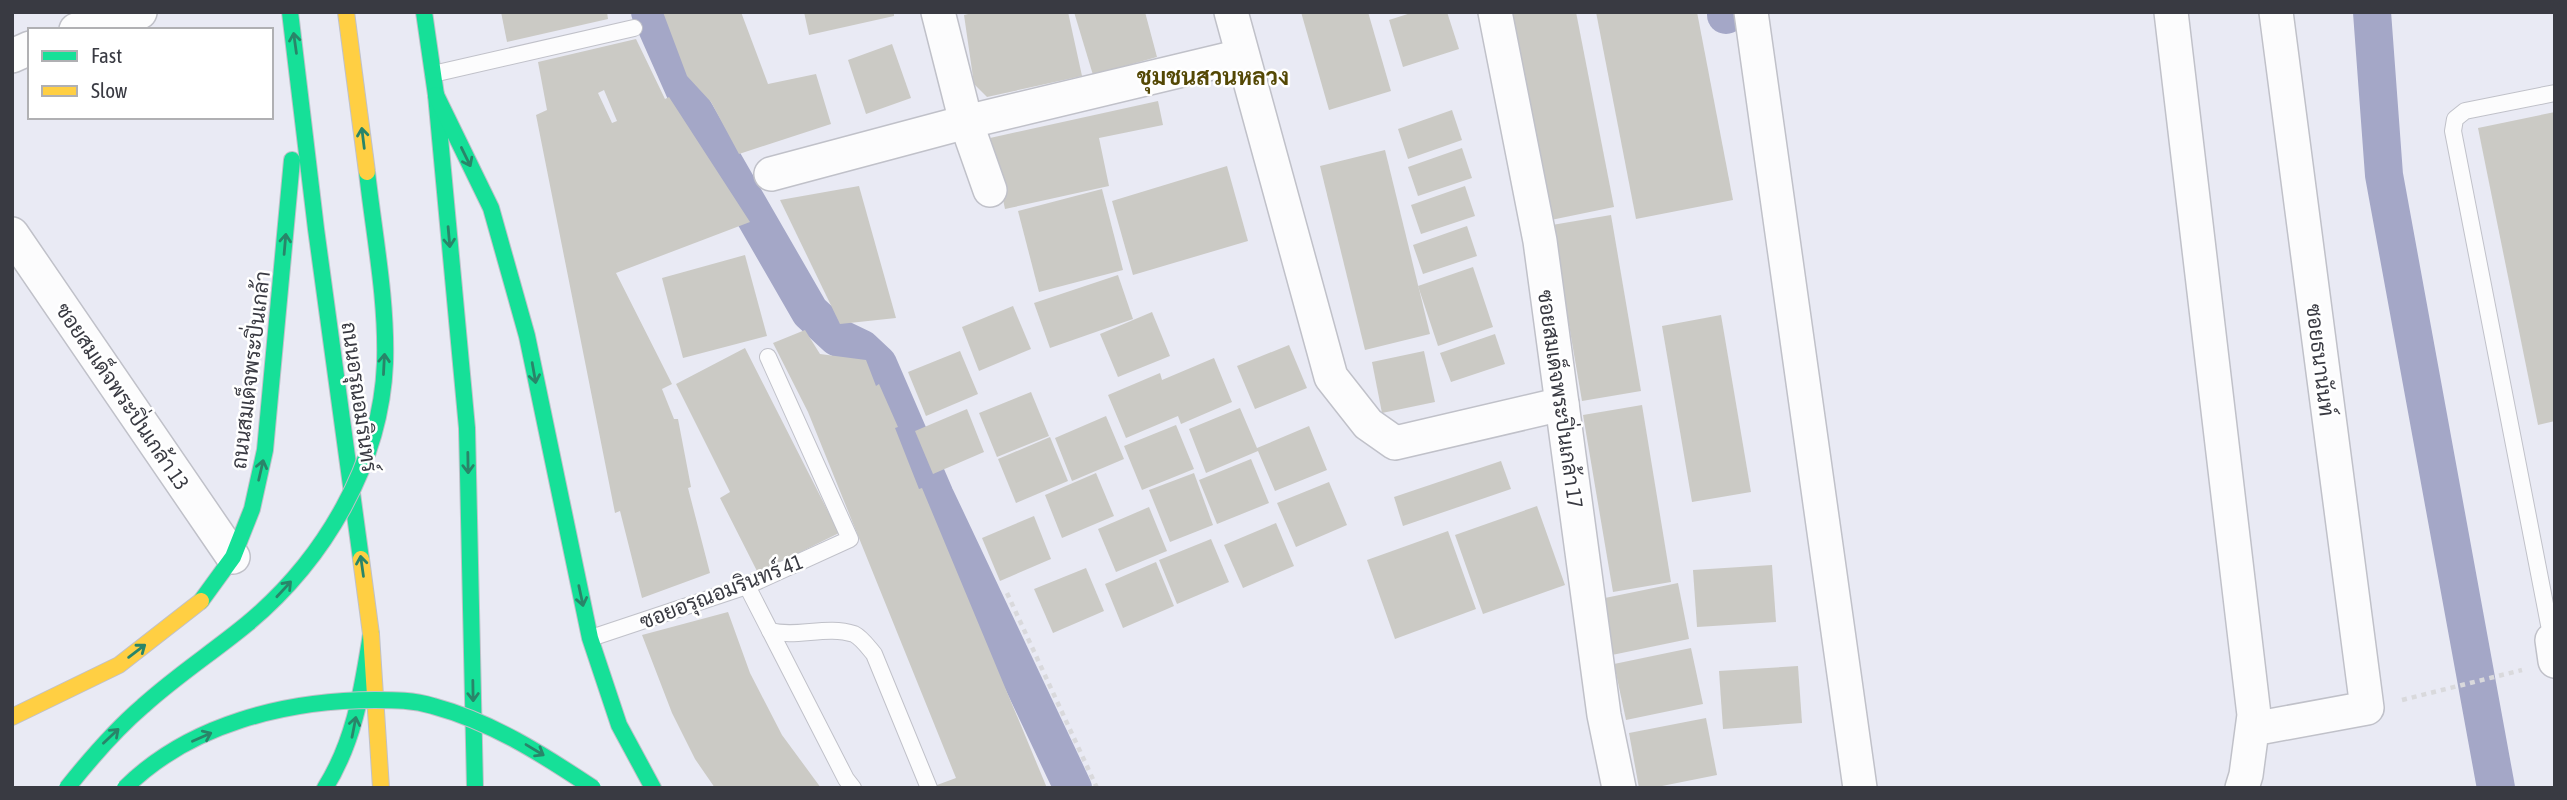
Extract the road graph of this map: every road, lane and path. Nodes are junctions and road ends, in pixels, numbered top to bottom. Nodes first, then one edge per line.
1 (140, 12) edge
2 (290, 12) edge
3 (346, 12) edge
4 (424, 12) edge
5 (938, 12) edge
6 (1231, 12) edge
7 (1495, 12) edge
8 (1751, 12) edge
9 (2171, 12) edge
10 (2276, 12) edge
11 (82, 28) edge
12 (634, 28) dead end
13 (28, 49) edge
14 (12, 56) edge
15 (1241, 56) junction
16 (299, 74) junction
17 (433, 74) junction
18 (2555, 93) edge
19 (436, 96) junction
20 (966, 122) junction
21 (771, 174) dead end
22 (990, 190) dead end
23 (12, 234) edge
24 (768, 357) dead end
25 (1562, 404) junction
26 (233, 557) junction
27 (747, 586) junction
28 (1007, 593) dead end
29 (770, 631) junction
30 (371, 634) junction
31 (590, 638) junction
32 (2547, 652) edge
33 (2367, 708) junction
34 (12, 717) edge
35 (2253, 729) junction
36 (67, 788) edge
37 (125, 788) edge
38 (326, 788) edge
39 (381, 788) edge
40 (475, 788) edge
41 (593, 788) edge
42 (653, 788) edge
43 (853, 788) edge
44 (929, 788) edge
45 (1097, 788) edge
46 (1619, 788) edge
47 (1860, 788) edge
48 (2242, 788) edge

1 - 11 street
16 -> 2 main road, ถนนอรุณอมรินทร์
36 -> 3 main road, bridge
4 - 17 main road
5 - 20 street
6 - 15 street
7 - 25 street, ซอยสมเด็จพระปิ่นเกล้า 17
8 - 47 street
9 - 35 street
10 - 33 street, ซอยธนานันท์
12 - 17 lane
13 - 14 street
15 - 20 street
15 - 25 street
26 -> 16 main road, ถนนสมเด็จพระปิ่นเกล้า
30 -> 16 main road, ถนนอรุณอมรินทร์
17 - 19 main road
18 - 32 lane
19 -> 31 main road
19 -> 40 main road
20 - 21 street
20 - 22 street
23 - 26 street, ซอยสมเด็จพระปิ่นเกล้า 13
24 - 27 lane, ซอยอรุณอมรินทร์ 41
25 - 46 street, ซอยสมเด็จพระปิ่นเกล้า 17
34 -> 26 main road, ถนนสมเด็จพระปิ่นเกล้า
27 - 29 lane
27 - 31 lane, ซอยอรุณอมรินทร์ 41
28 - 45 path
29 - 43 lane
29 - 44 lane
38 -> 30 main road
30 - 39 main road, ถนนอรุณอมรินทร์
31 - 42 main road
32 - 33 path
33 - 35 street
35 - 48 street
37 -> 41 main road, bridge

